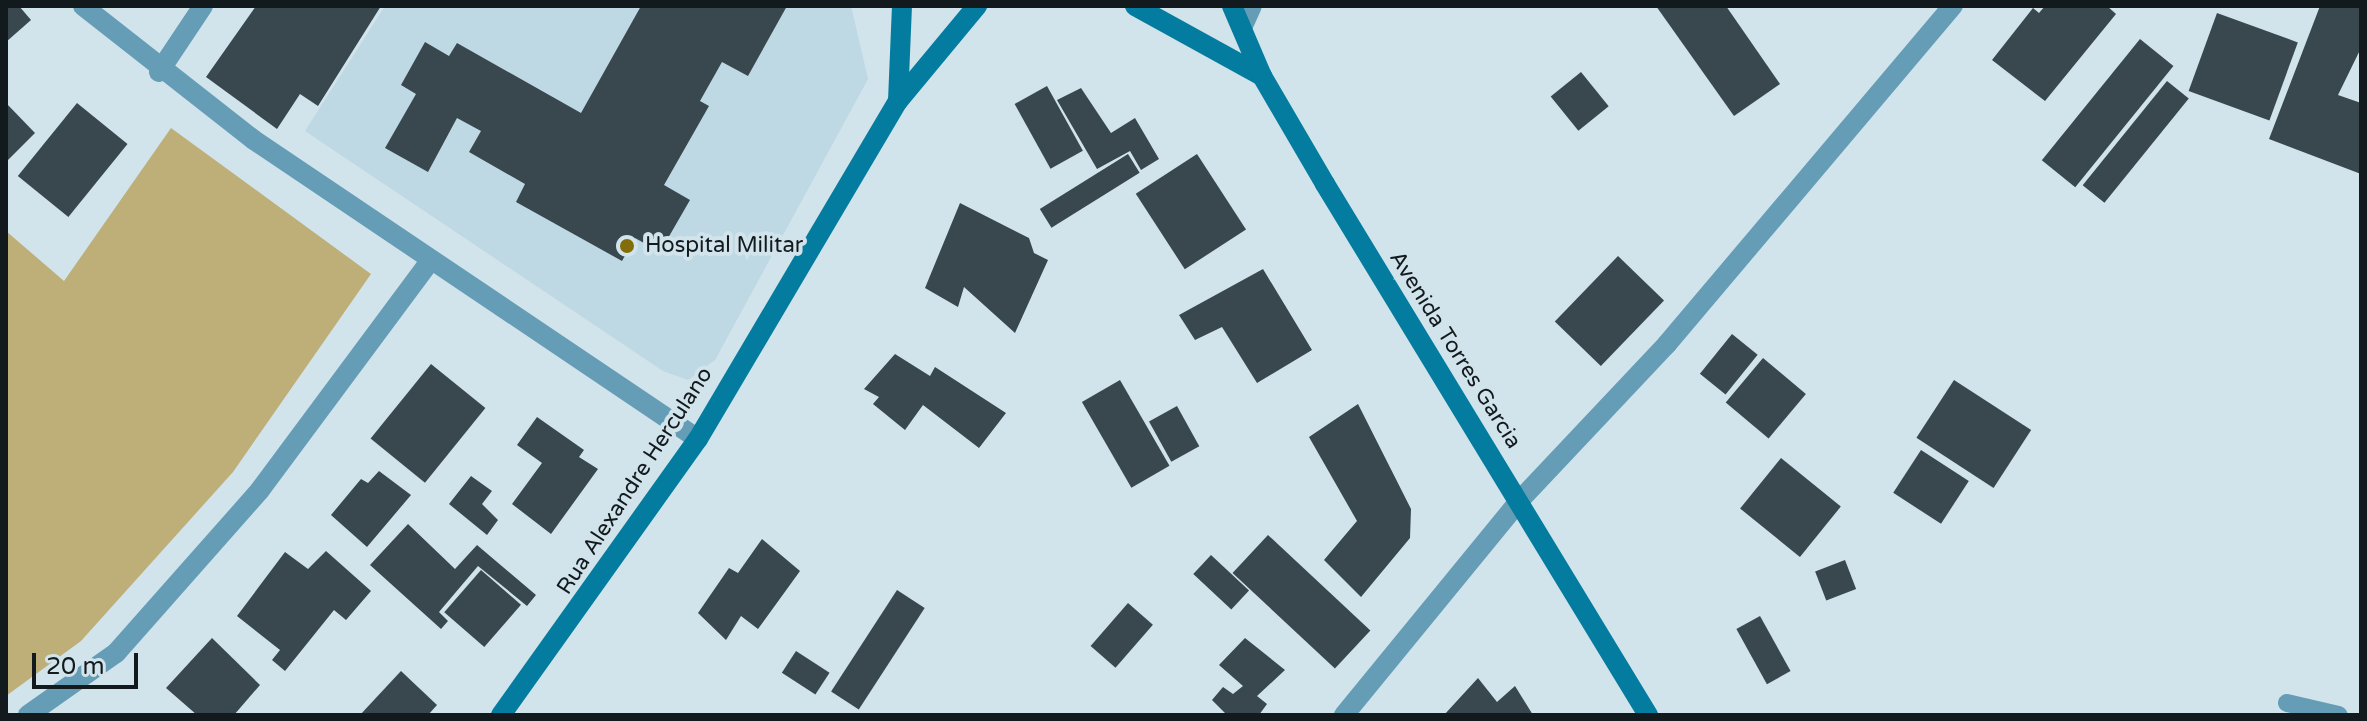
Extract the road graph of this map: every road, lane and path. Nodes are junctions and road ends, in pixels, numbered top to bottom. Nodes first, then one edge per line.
1 (83, 6) edge
2 (203, 6) edge
3 (902, 6) edge
4 (977, 6) edge
5 (1135, 6) edge
6 (1232, 6) edge
7 (1252, 6) edge
8 (1953, 6) edge
9 (1242, 28) junction
10 (159, 72) junction
11 (1262, 76) junction
12 (898, 101) junction
13 (430, 261) junction
14 (698, 439) junction
15 (1521, 499) junction
16 (2287, 703) dead end
17 (28, 715) edge
18 (501, 715) edge
19 (1344, 715) edge
20 (1648, 715) edge
21 (2339, 715) edge

1 - 10 street
2 - 10 street
3 - 12 main road, Rua Alexandre Herculano
4 - 12 main road
5 - 11 main road
6 - 9 main road, Avenida Torres Garcia
7 - 9 street
8 - 15 street
9 - 11 main road, Avenida Torres Garcia
10 - 13 street
11 - 15 main road, Avenida Torres Garcia
12 - 14 main road, Rua Alexandre Herculano
13 - 14 street
13 - 17 street
14 - 18 main road, Rua Alexandre Herculano
15 - 19 street
15 - 20 main road, Avenida Torres Garcia
16 - 21 lane

